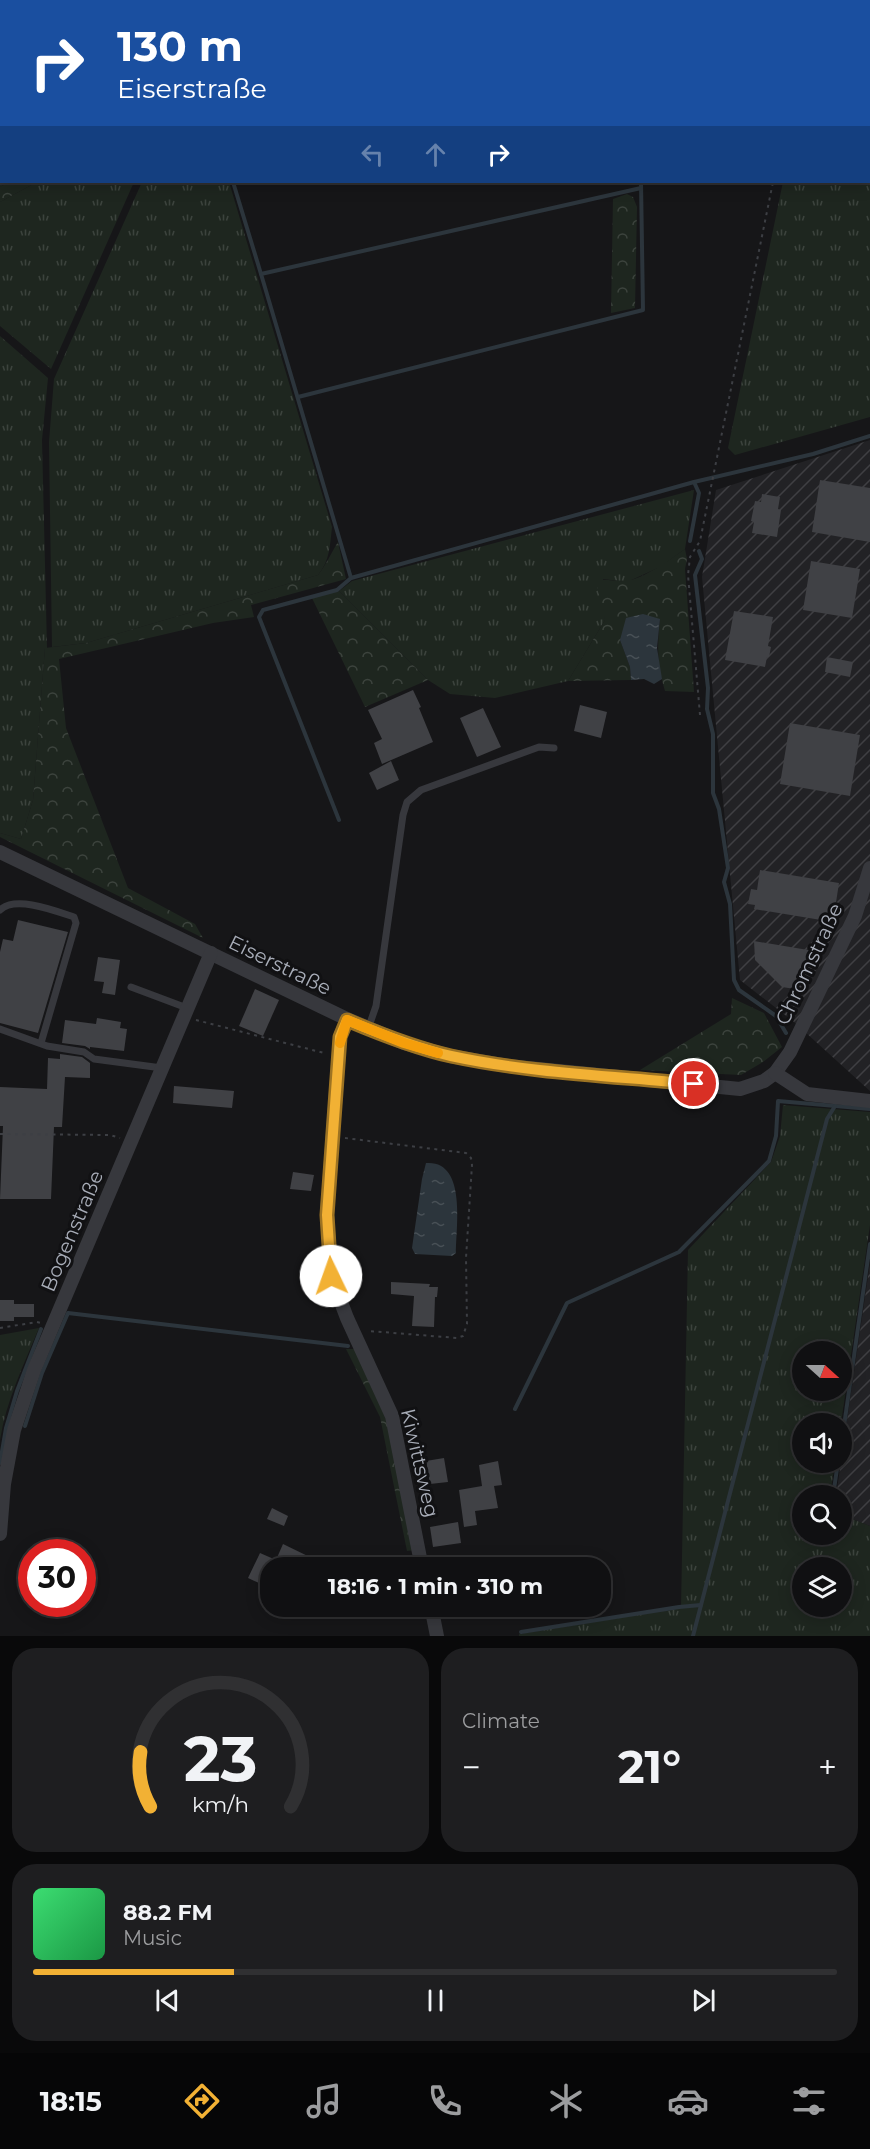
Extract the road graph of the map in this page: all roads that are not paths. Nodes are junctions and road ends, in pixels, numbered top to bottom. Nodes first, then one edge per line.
1 (554, 748) dead end
2 (0, 852) edge
3 (870, 868) edge
4 (0, 910) edge
5 (211, 953) junction
6 (131, 987) dead end
7 (186, 1013) junction
8 (347, 1020) junction
9 (0, 1029) edge
10 (368, 1029) junction
11 (41, 1044) junction
12 (162, 1068) junction
13 (775, 1073) junction
14 (870, 1101) edge
15 (0, 1534) edge
16 (421, 1557) edge
17 (433, 1617) edge
18 (437, 1636) edge

1 - 10 lane
2 - 5 street, Eiserstraße
3 - 13 street, Chromstraße
4 - 11 lane
5 - 7 street, Bogenstraße
5 - 8 street, Eiserstraße
6 - 7 lane
7 - 12 street, Bogenstraße
8 - 10 street, Eiserstraße
8 - 16 street, Kiwittsweg
9 - 11 lane
10 - 13 street, Eiserstraße
11 - 12 lane
12 - 15 street, Bogenstraße
13 - 14 street
17 - 18 street

